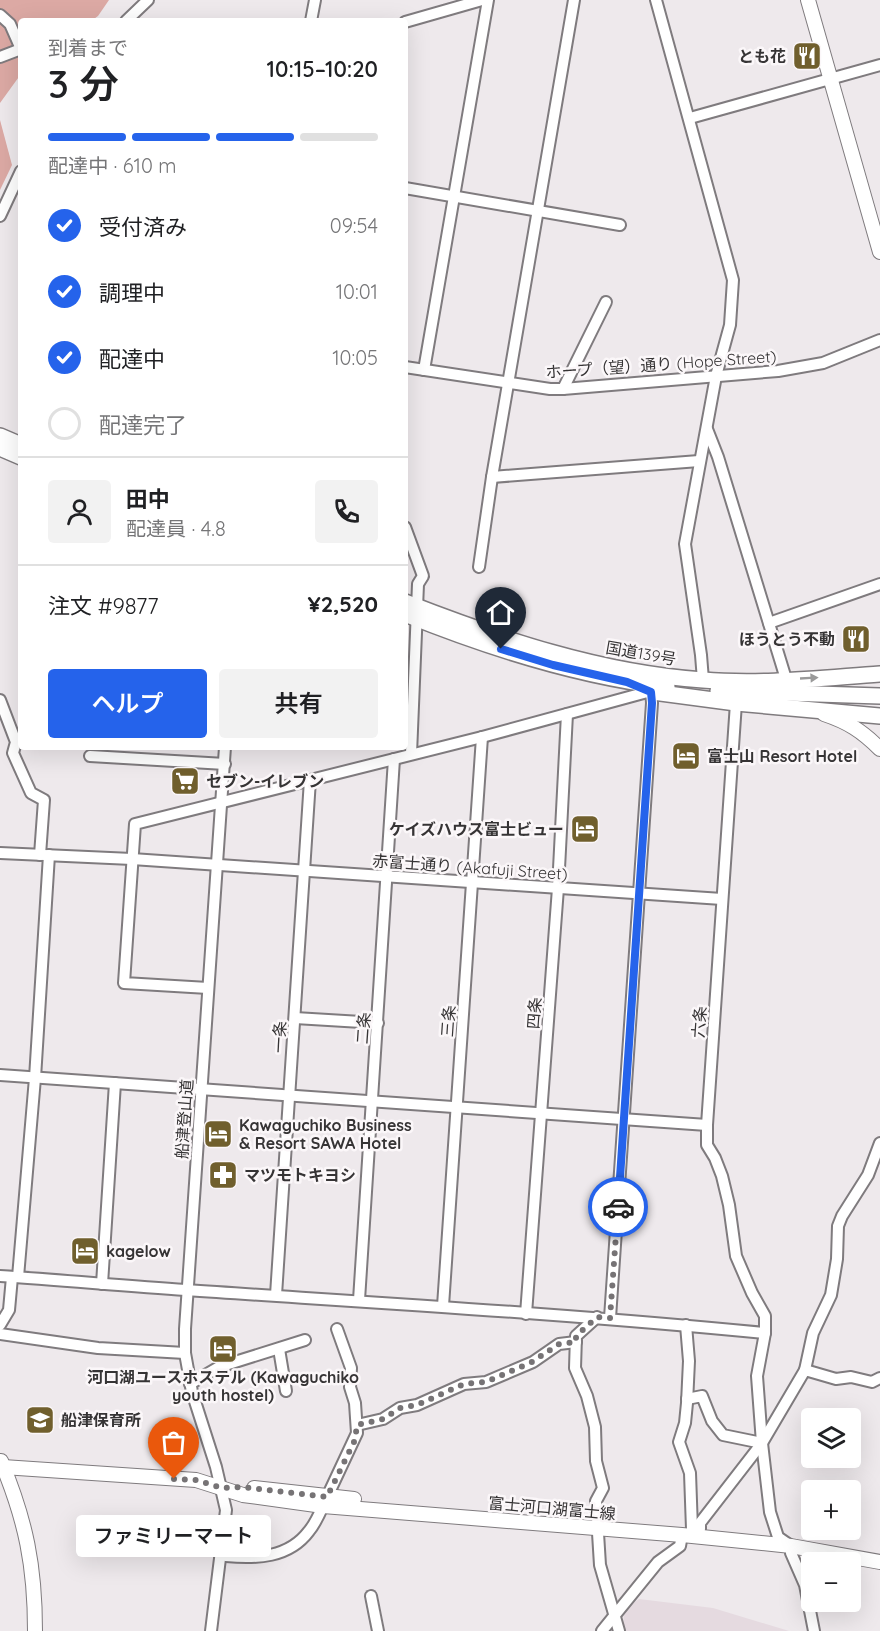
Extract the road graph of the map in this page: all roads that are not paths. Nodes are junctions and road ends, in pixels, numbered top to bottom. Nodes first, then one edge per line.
1 (148, 0) edge
2 (315, 0) edge
3 (482, 0) edge
4 (488, 0) edge
5 (574, 0) edge
6 (656, 0) edge
7 (808, 0) edge
8 (0, 15) edge
9 (129, 18) edge
10 (312, 18) edge
11 (408, 21) edge
12 (18, 42) edge
13 (18, 50) edge
14 (0, 57) edge
15 (880, 65) edge
16 (831, 78) junction
17 (690, 118) junction
18 (18, 177) edge
19 (408, 189) edge
20 (453, 197) junction
21 (538, 212) junction
22 (0, 216) edge
23 (620, 225) dead end
24 (880, 252) edge
25 (606, 302) dead end
26 (880, 340) edge
27 (408, 367) edge
28 (424, 370) junction
29 (716, 376) junction
30 (509, 384) junction
31 (563, 389) junction
32 (707, 429) junction
33 (18, 445) edge
34 (1, 448) edge
35 (18, 456) edge
36 (699, 461) junction
37 (492, 477) junction
38 (408, 535) edge
39 (479, 567) dead end
40 (880, 584) edge
41 (411, 610) edge
42 (769, 622) junction
43 (880, 674) edge
44 (786, 679) junction
45 (703, 680) junction
46 (627, 682) junction
47 (651, 692) junction
48 (409, 696) edge
49 (880, 696) edge
50 (0, 700) edge
51 (736, 703) junction
52 (814, 711) junction
53 (567, 714) junction
54 (880, 716) edge
55 (482, 737) junction
56 (880, 749) edge
57 (225, 750) edge
58 (411, 754) junction
59 (90, 756) dead end
60 (394, 759) junction
61 (225, 764) junction
62 (310, 780) junction
63 (222, 802) junction
64 (0, 853) edge
65 (44, 855) junction
66 (132, 859) junction
67 (216, 865) junction
68 (304, 871) junction
69 (387, 877) junction
70 (472, 882) junction
71 (558, 888) junction
72 (640, 893) junction
73 (722, 899) junction
74 (208, 988) junction
75 (295, 1018) junction
76 (378, 1023) junction
77 (0, 1075) edge
78 (35, 1078) junction
79 (115, 1083) junction
80 (201, 1089) junction
81 (290, 1095) junction
82 (372, 1101) junction
83 (457, 1106) junction
84 (542, 1113) junction
85 (624, 1119) junction
86 (707, 1125) junction
87 (880, 1143) edge
88 (0, 1276) edge
89 (15, 1277) junction
90 (102, 1284) junction
91 (187, 1290) junction
92 (276, 1295) junction
93 (359, 1300) junction
94 (443, 1306) junction
95 (526, 1314) junction
96 (597, 1317) junction
97 (610, 1318) junction
98 (0, 1325) edge
99 (686, 1325) junction
100 (337, 1329) dead end
101 (765, 1333) junction
102 (0, 1335) edge
103 (305, 1340) dead end
104 (576, 1342) junction
105 (279, 1349) junction
106 (185, 1353) junction
107 (805, 1370) junction
108 (880, 1378) edge
109 (190, 1384) junction
110 (286, 1391) dead end
111 (687, 1399) junction
112 (357, 1425) junction
113 (762, 1443) junction
114 (1, 1465) edge
115 (222, 1488) junction
116 (325, 1502) junction
117 (596, 1524) junction
118 (691, 1531) junction
119 (778, 1537) junction
120 (790, 1546) junction
121 (880, 1555) edge
122 (226, 1556) dead end
123 (880, 1563) edge
124 (371, 1596) dead end
125 (615, 1614) junction
126 (35, 1631) edge
127 (211, 1631) edge
128 (378, 1631) edge
129 (602, 1631) edge
130 (619, 1631) edge
131 (814, 1631) edge

1 - 9 street
2 - 10 street
3 - 11 street
4 - 20 street
5 - 21 street
6 - 17 street
7 - 16 main road
8 - 12 street
13 - 14 street
15 - 16 street
16 - 17 street
16 - 24 main road
17 - 29 street
18 - 22 street
19 - 20 street
20 - 21 street
20 - 28 street
21 - 23 street
21 - 30 street
25 - 31 street
26 - 29 street, ホープ（望）通り (Hope Street)
27 - 28 street, ホープ（望）通り (Hope Street)
28 - 30 street, ホープ（望）通り (Hope Street)
29 - 31 street, ホープ（望）通り (Hope Street)
29 - 32 street
30 - 31 street, ホープ（望）通り (Hope Street)
30 - 37 street
32 - 36 street
32 - 42 street
33 - 34 highway
34 - 35 highway
36 - 37 street
36 - 45 street
37 - 39 street
38 - 41 street
40 - 42 street
41 - 45 highway, 国道139号
41 - 46 highway, 国道139号
41 - 48 street
42 - 44 street
44 -> 43 highway, 国道139号
44 - 45 highway, 国道139号
46 - 47 highway
46 - 49 highway, 国道139号
47 - 51 highway
47 - 53 street
47 - 72 street
48 - 58 street
50 - 65 street
51 - 52 highway
51 - 73 street, 六条
52 - 54 highway
52 - 56 main road
53 - 55 street
53 - 71 street, 四条
55 - 58 street
55 - 70 street, 三条
57 - 61 street, 船津登山道
58 - 60 street
59 - 61 street
60 - 62 street
60 - 69 street, 二条
61 - 63 street, 船津登山道
62 - 63 street
62 - 68 street, 一条
63 - 66 street
63 - 67 street, 船津登山道
64 - 65 street, 赤富士通り (Akafuji Street)
65 - 66 street, 赤富士通り (Akafuji Street)
65 - 78 street
66 - 67 street, 赤富士通り (Akafuji Street)
66 - 74 street
67 - 68 street, 赤富士通り (Akafuji Street)
67 - 74 street, 船津登山道
68 - 69 street, 赤富士通り (Akafuji Street)
68 - 75 street, 一条
69 - 70 street, 赤富士通り (Akafuji Street)
69 - 76 street, 二条
70 - 71 street, 赤富士通り (Akafuji Street)
70 - 83 street, 三条
71 - 72 street, 赤富士通り (Akafuji Street)
71 - 84 street, 四条
72 - 73 street, 赤富士通り (Akafuji Street)
72 - 85 street
73 - 86 street, 六条
74 - 80 street, 船津登山道
75 - 76 street
75 - 81 street, 一条
76 - 82 street, 二条
77 - 78 street
78 - 79 street
78 - 89 street
79 - 80 street
79 - 90 street
80 - 81 street
80 - 91 street, 船津登山道
81 - 82 street
81 - 92 street, 一条
82 - 83 street
82 - 93 street, 二条
83 - 84 street
83 - 94 street, 三条
84 - 85 street
84 - 95 street, 四条
85 - 86 street
85 - 97 street
86 - 101 street, 六条
87 - 107 street
88 - 89 street
89 - 90 street
89 - 98 street
90 - 91 street
91 - 92 street
91 - 106 street, 船津登山道
92 - 93 street
93 - 94 street
94 - 95 street
95 - 96 street
96 - 97 street
96 - 104 street
97 - 99 street
99 - 101 street
99 - 111 street
100 - 112 street
101 - 113 street
102 - 106 street
103 - 105 street
104 - 112 street
104 - 117 street
105 - 109 street
105 - 110 street
106 - 109 street, 船津登山道
107 - 108 street
107 - 113 street
109 - 115 street, 船津登山道
111 - 113 street
111 - 118 street
112 - 116 street
113 - 118 street
113 - 119 street
114 - 115 main road, 富士河口湖富士線
114 - 126 main road, 富士河口湖富士線
115 - 116 main road, 富士河口湖富士線
115 - 127 street, 船津登山道
116 - 117 main road, 富士河口湖富士線
116 - 122 street
117 - 118 main road, 富士河口湖富士線
117 - 125 street
118 - 119 main road, 富士河口湖富士線
118 - 120 main road, 富士河口湖富士線
118 - 125 street
119 - 120 street
119 - 121 main road, 富士河口湖富士線
120 - 123 main road, 富士河口湖富士線
120 - 131 street
124 - 128 street
125 - 129 street
125 - 130 street

